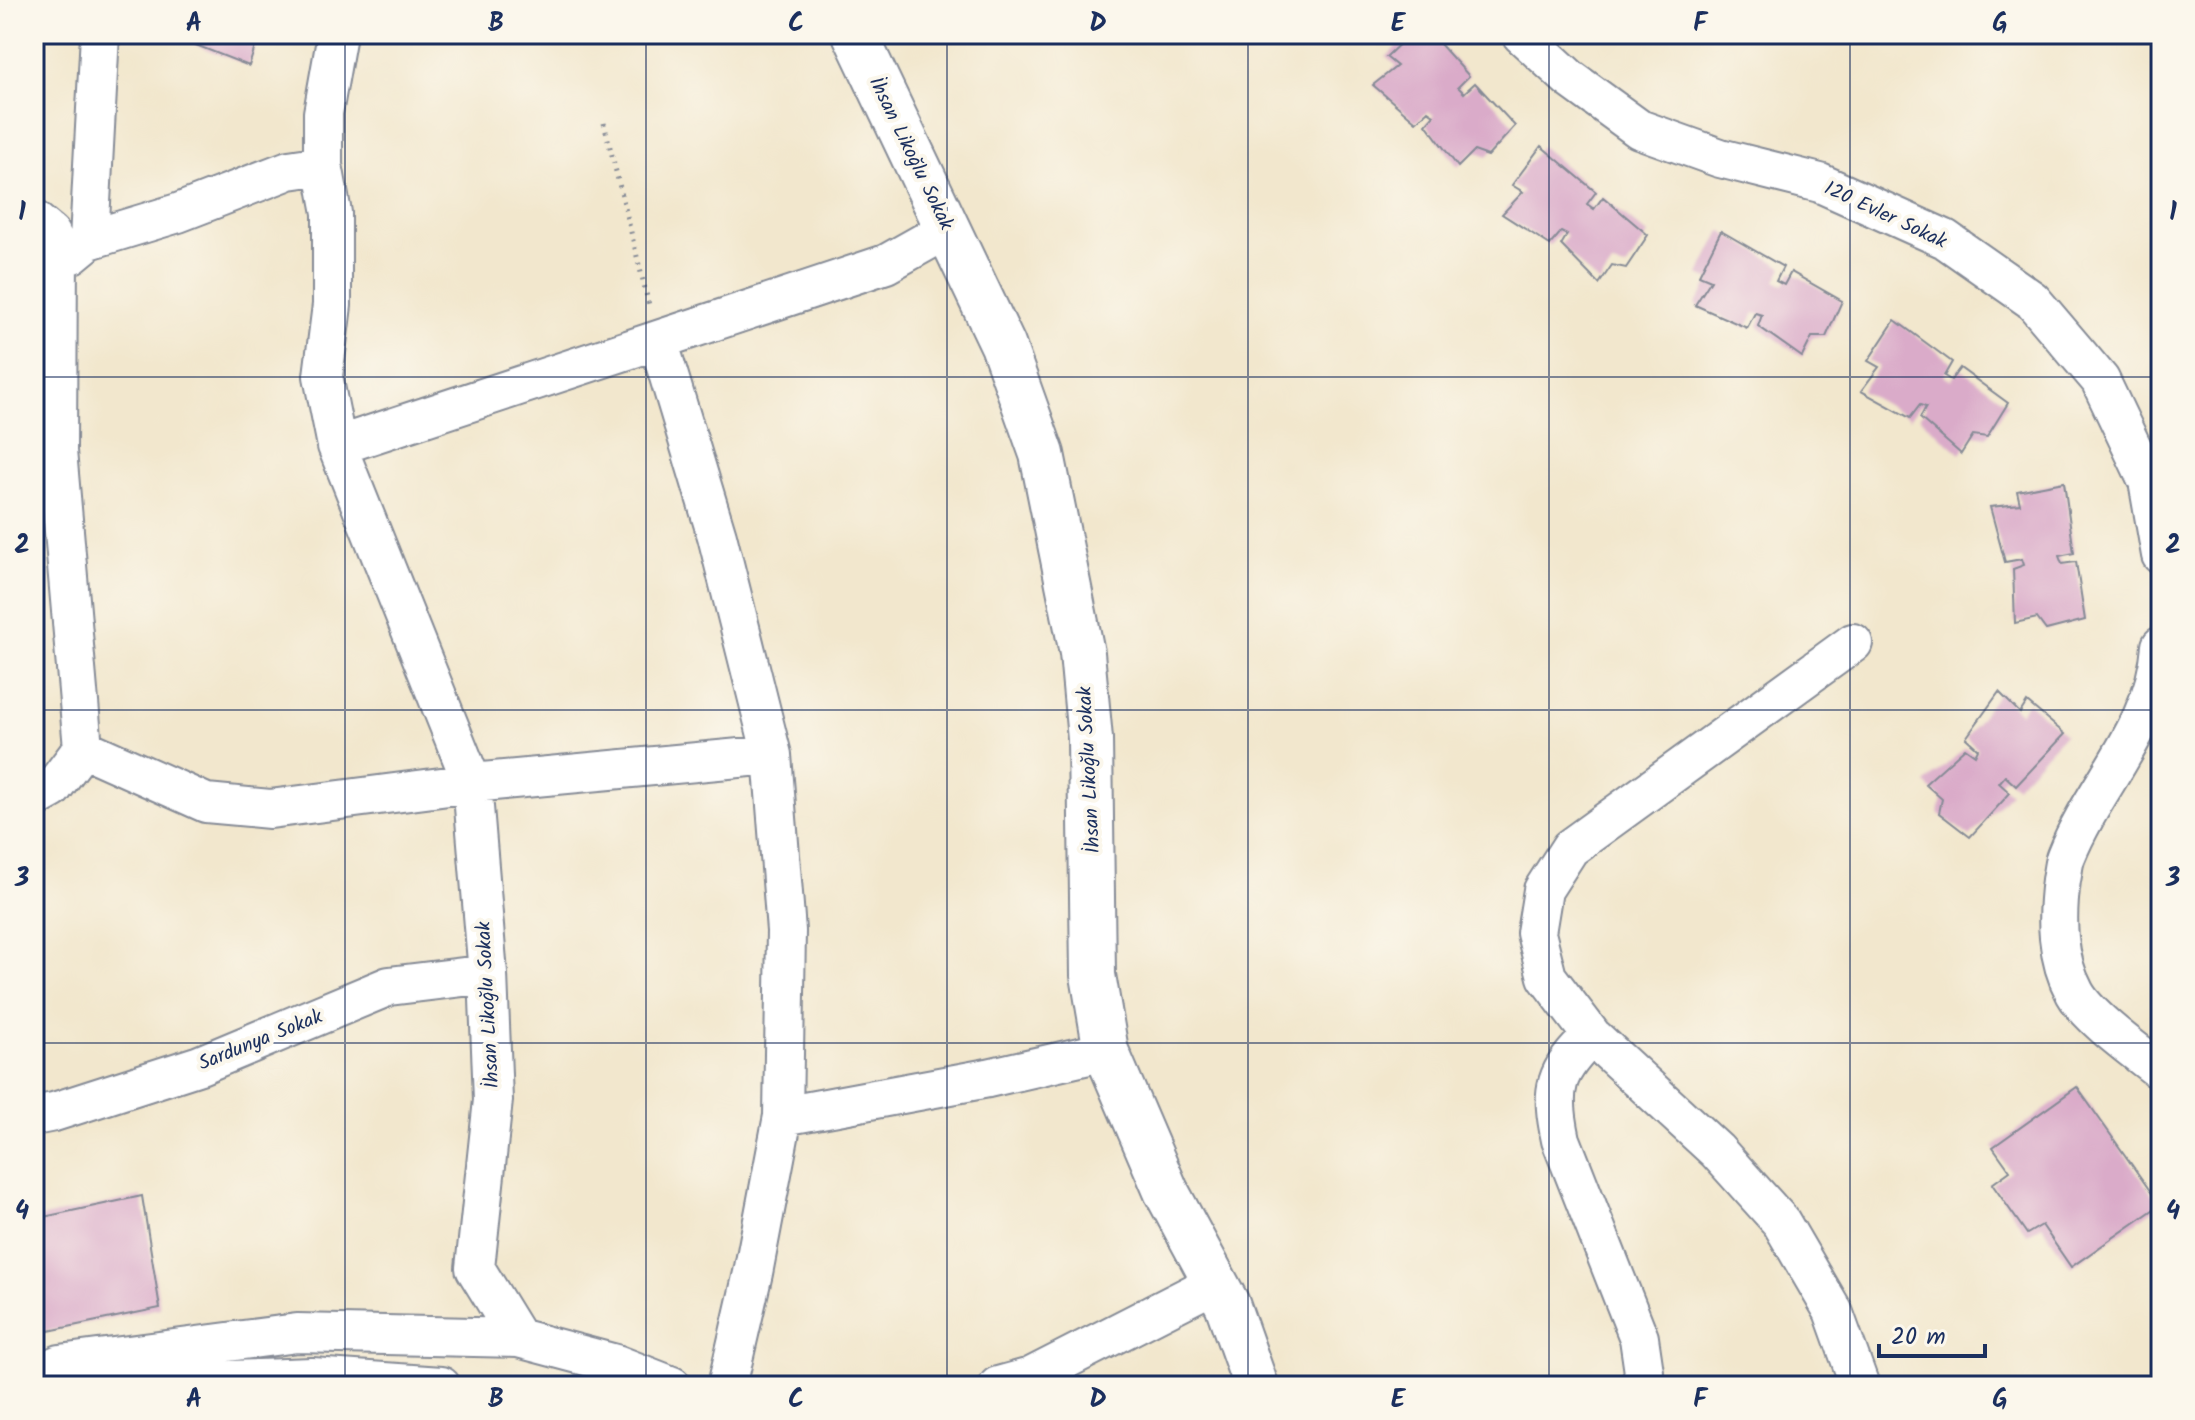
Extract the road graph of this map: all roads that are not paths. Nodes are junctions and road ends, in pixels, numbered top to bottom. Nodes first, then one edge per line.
1 (100, 34) edge
2 (337, 34) edge
3 (855, 34) edge
4 (1521, 34) edge
5 (323, 165) junction
6 (34, 220) edge
7 (950, 228) junction
8 (89, 240) junction
9 (58, 265) junction
10 (658, 340) junction
11 (337, 446) junction
12 (2161, 555) edge
13 (1853, 643) dead end
14 (2161, 646) edge
15 (83, 748) junction
16 (772, 755) junction
17 (472, 783) junction
18 (34, 799) edge
19 (488, 974) junction
20 (1592, 1036) junction
21 (1106, 1051) junction
22 (2161, 1071) edge
23 (34, 1116) edge
24 (783, 1116) junction
25 (1215, 1283) junction
26 (518, 1338) junction
27 (34, 1375) edge
28 (69, 1386) edge
29 (441, 1386) edge
30 (672, 1386) edge
31 (727, 1386) edge
32 (998, 1386) edge
33 (1256, 1386) edge
34 (1640, 1386) edge
35 (1860, 1386) edge

1 - 8 street
2 - 5 street, İhsan Likoğlu Sokak
3 - 7 street, İhsan Likoğlu Sokak
4 - 12 street, 120 Evler Sokak
5 - 8 street
5 - 11 street, İhsan Likoğlu Sokak
6 - 9 street
7 - 10 street
7 - 21 street, İhsan Likoğlu Sokak
8 - 9 street
9 - 15 street
10 - 11 street
10 - 16 street
11 - 17 street, İhsan Likoğlu Sokak
13 - 20 street
14 - 22 street
15 - 17 street
15 - 18 street
16 - 17 street
16 - 24 street
17 - 19 street, İhsan Likoğlu Sokak
19 - 23 street, Sardunya Sokak
19 - 26 street, İhsan Likoğlu Sokak
20 - 34 street
20 - 35 street
21 - 24 street
21 - 25 street, İhsan Likoğlu Sokak
24 - 31 street
25 - 32 street
25 - 33 street, İhsan Likoğlu Sokak
26 - 27 street
26 - 30 street
28 - 29 street

